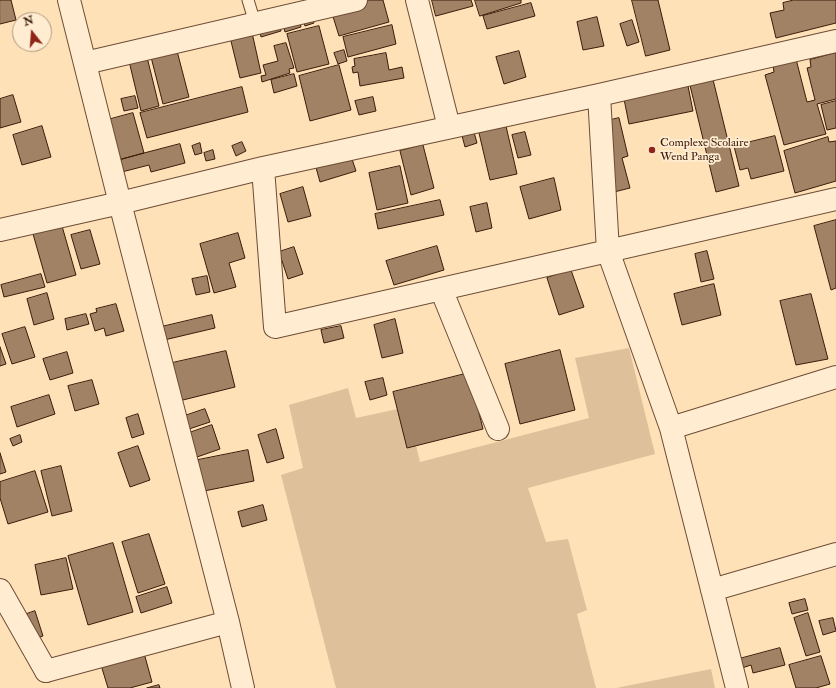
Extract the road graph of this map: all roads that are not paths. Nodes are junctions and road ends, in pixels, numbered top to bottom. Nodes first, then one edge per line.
1 (69, 0) edge
2 (248, 0) edge
3 (356, 0) edge
4 (417, 0) edge
5 (255, 23) junction
6 (836, 41) edge
7 (85, 63) junction
8 (599, 95) junction
9 (449, 127) junction
10 (263, 168) junction
11 (836, 199) edge
12 (120, 203) junction
13 (0, 230) edge
14 (608, 251) junction
15 (441, 289) junction
16 (836, 376) edge
17 (671, 428) junction
18 (498, 429) dead end
19 (836, 554) edge
20 (0, 590) edge
21 (712, 590) junction
22 (228, 622) junction
23 (244, 688) edge
24 (737, 688) edge

1 - 7 street
2 - 5 lane
3 - 5 street
4 - 9 street
5 - 7 street
6 - 8 street
7 - 12 street
8 - 9 street
8 - 14 street
9 - 10 street
10 - 12 street
10 - 15 street
11 - 14 street
12 - 13 street
12 - 22 street
14 - 15 street
14 - 17 street
15 - 18 street
16 - 17 street
17 - 21 street
19 - 21 street
20 - 22 street
21 - 24 street
22 - 23 street

